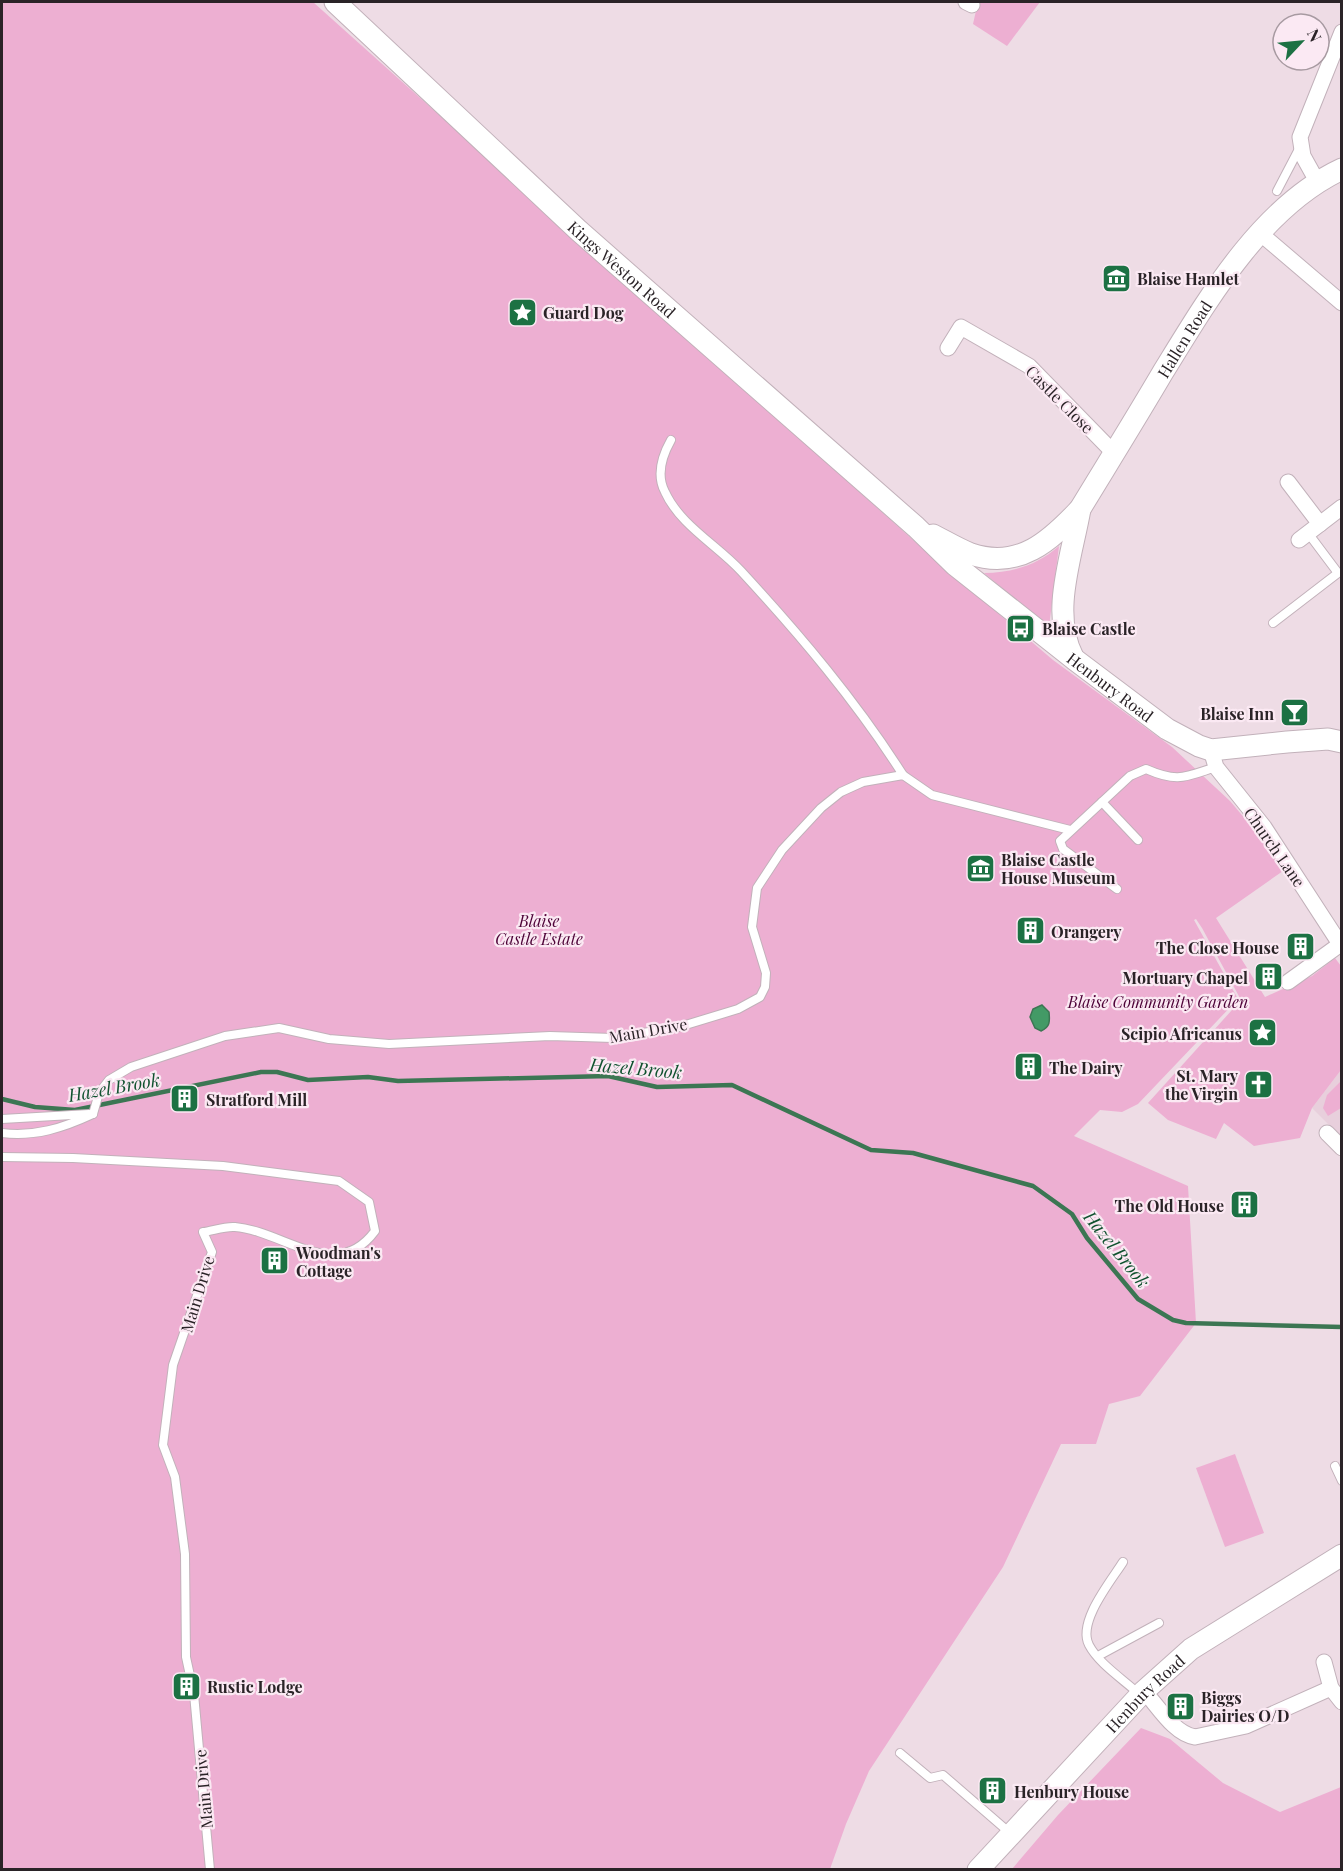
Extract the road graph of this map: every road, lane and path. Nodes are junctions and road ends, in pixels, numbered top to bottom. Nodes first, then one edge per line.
1 (335, 2) edge
2 (1341, 32) edge
3 (1300, 147) junction
4 (1341, 169) edge
5 (1318, 183) junction
6 (1277, 191) dead end
7 (1261, 234) junction
8 (1341, 303) edge
9 (948, 348) dead end
10 (671, 441) dead end
11 (1114, 453) junction
12 (1288, 482) dead end
13 (1341, 507) edge
14 (1080, 509) junction
15 (916, 527) junction
16 (1309, 532) junction
17 (1273, 623) dead end
18 (1074, 659) junction
19 (1341, 742) edge
20 (1214, 759) junction
21 (903, 775) junction
22 (1102, 802) junction
23 (1070, 830) junction
24 (1138, 840) dead end
25 (1117, 889) dead end
26 (1341, 944) edge
27 (1288, 982) dead end
28 (93, 1114) junction
29 (2, 1119) edge
30 (2, 1133) edge
31 (1327, 1133) dead end
32 (1341, 1148) edge
33 (2, 1157) edge
34 (1335, 1466) dead end
35 (1341, 1481) edge
36 (1341, 1555) edge
37 (1123, 1562) dead end
38 (1159, 1623) dead end
39 (1098, 1656) junction
40 (1324, 1662) dead end
41 (1331, 1688) junction
42 (1142, 1693) junction
43 (1341, 1702) edge
44 (900, 1753) dead end
45 (1010, 1833) junction
46 (210, 1869) edge
47 (978, 1869) edge

1 - 15 main road, Kings Weston Road
2 - 3 street
3 - 5 street
3 - 6 lane
4 - 5 main road, Hallen Road
5 - 7 main road, Hallen Road
7 - 8 street
7 - 11 main road, Hallen Road
9 - 11 street, Castle Close
10 - 21 lane
11 - 14 main road, Hallen Road
12 - 16 street
13 - 16 street
14 - 15 main road, Hallen Road
14 - 18 main road, Hallen Road
15 - 18 main road, Henbury Road
16 - 17 lane
18 - 20 main road, Henbury Road
19 - 20 main road
20 - 22 lane
20 - 26 street, Church Lane
21 - 23 lane
21 - 28 lane, Main Drive
22 - 23 lane
22 - 24 lane
23 - 25 lane
26 - 27 street
28 - 29 lane
28 - 30 lane
31 - 32 street
33 - 46 lane, Main Drive
34 - 35 lane
36 - 42 main road, Henbury Road
37 - 39 lane
38 - 39 lane
39 - 42 lane
40 - 41 street
41 - 42 street
41 - 43 street
42 - 45 main road, Henbury Road
44 - 45 lane
45 - 47 main road, Henbury Road

